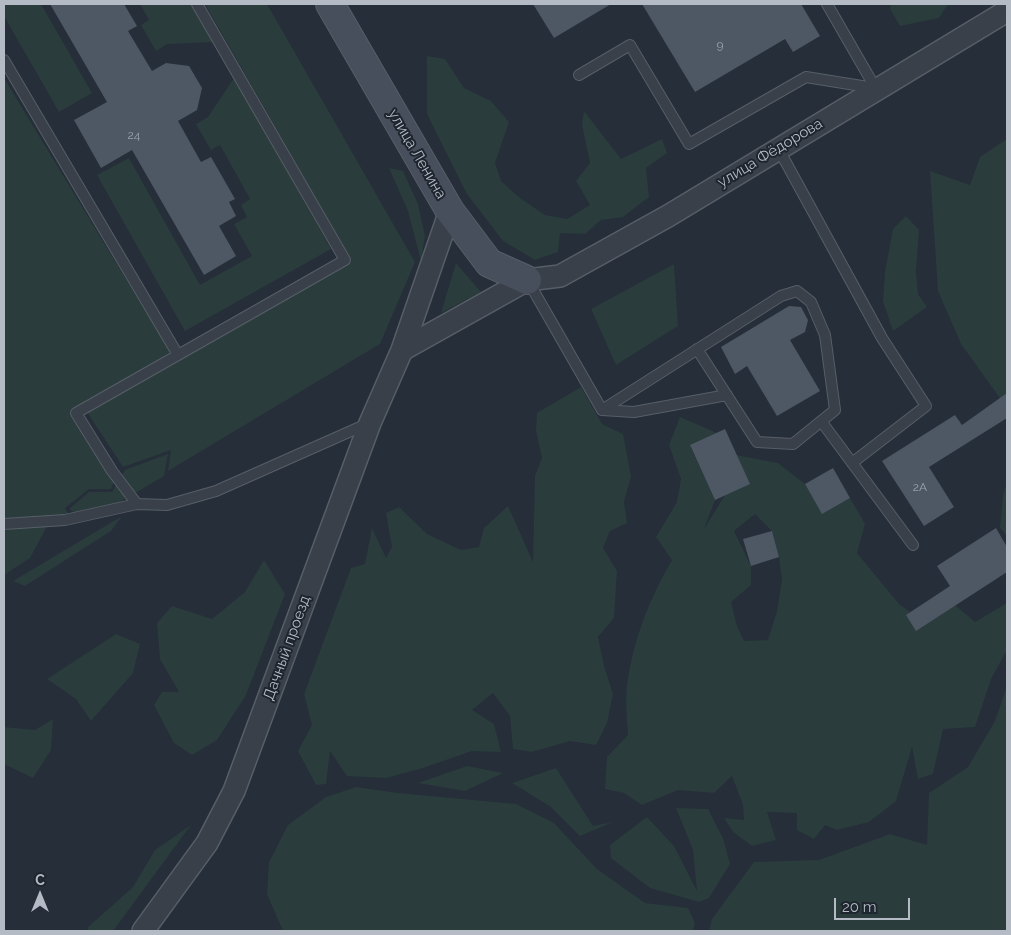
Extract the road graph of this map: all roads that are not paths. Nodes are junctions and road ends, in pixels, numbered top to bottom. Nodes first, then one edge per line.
1 (197, 4) edge
2 (330, 4) edge
3 (827, 4) edge
4 (1007, 11) edge
5 (4, 60) edge
6 (579, 75) dead end
7 (876, 89) junction
8 (778, 148) junction
9 (450, 211) junction
10 (527, 280) junction
11 (697, 349) junction
12 (402, 350) junction
13 (178, 355) junction
14 (727, 395) junction
15 (602, 410) junction
16 (821, 421) junction
17 (370, 423) junction
18 (852, 463) junction
19 (137, 504) junction
20 (4, 524) edge
21 (913, 545) dead end
22 (143, 931) edge

1 - 13 lane
2 - 9 street, улица Ленина
3 - 7 lane
4 - 7 street, улица Фёдорова
5 - 13 lane
6 - 7 lane
7 - 8 street, улица Фёдорова
8 - 10 street, улица Фёдорова
8 - 18 lane
9 - 10 street, улица Ленина
9 - 12 street, Дачный проезд
10 - 12 street
10 - 15 lane
11 - 14 lane
11 - 15 lane
11 - 16 lane
12 - 17 street, Дачный проезд
13 - 19 lane
14 - 15 lane
14 - 16 lane
16 - 18 lane
17 - 19 lane
17 - 22 street, Дачный проезд
18 - 21 lane
19 - 20 lane

